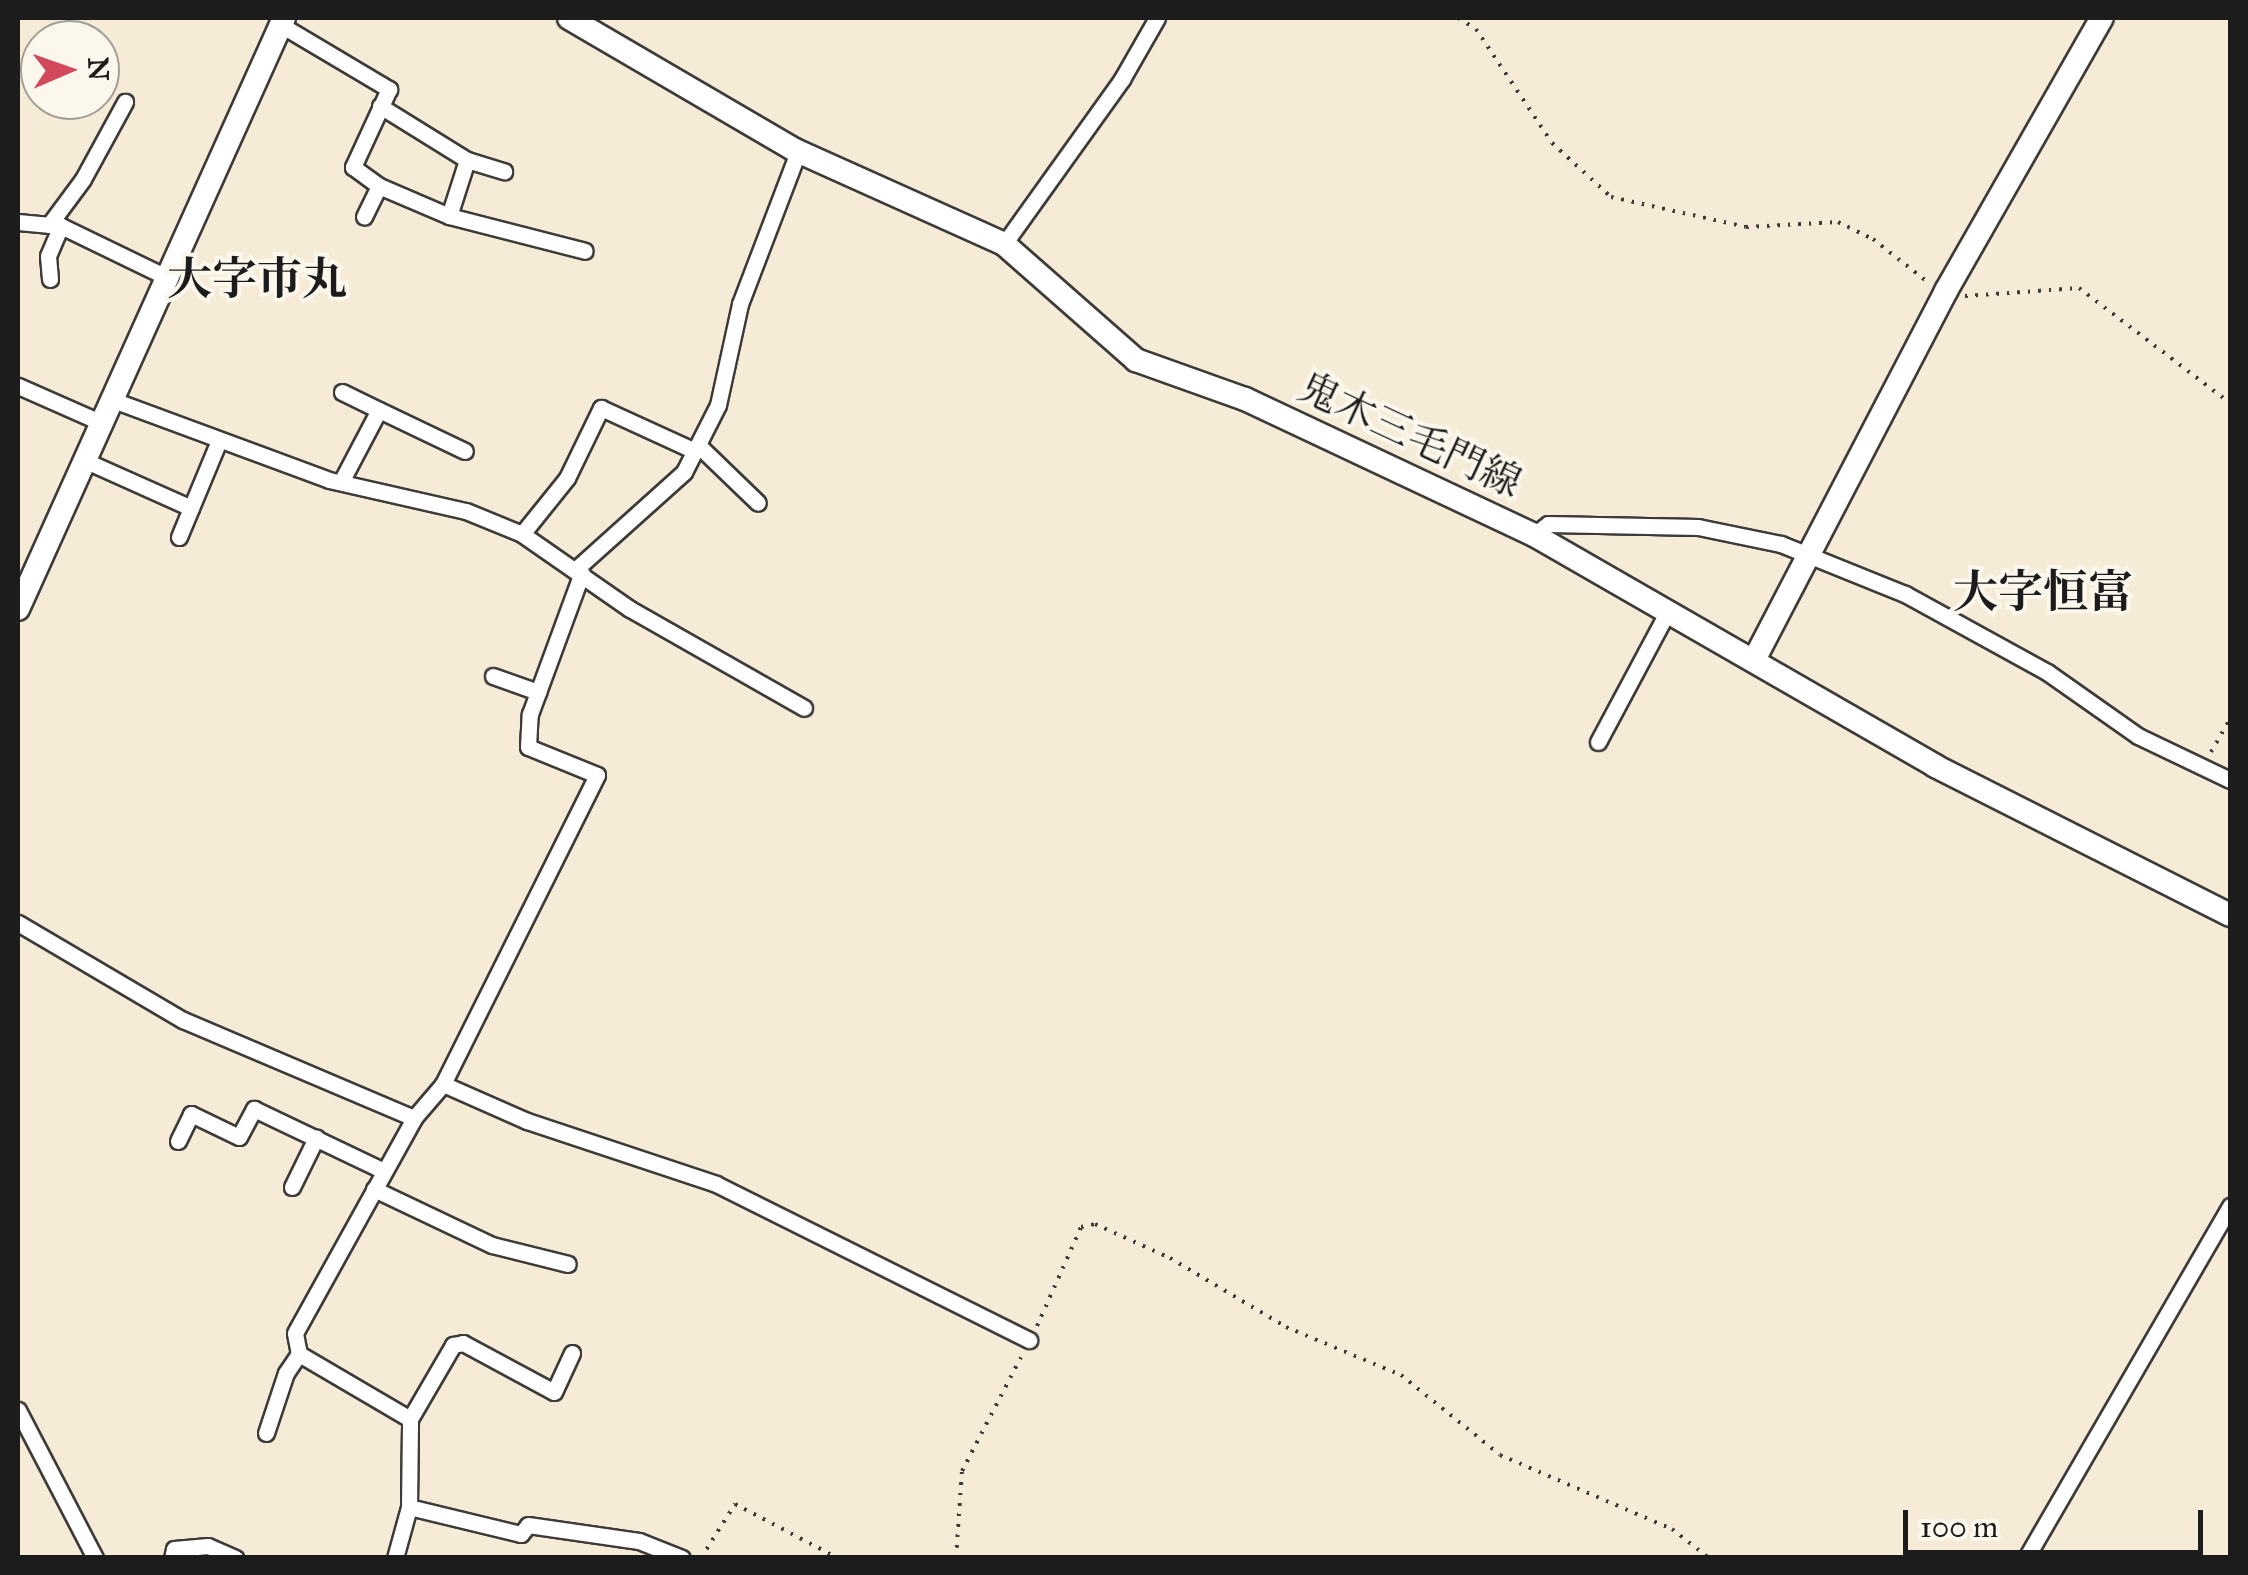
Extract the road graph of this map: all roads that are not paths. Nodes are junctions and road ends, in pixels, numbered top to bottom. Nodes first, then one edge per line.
1 (569, 18) edge
2 (1158, 18) edge
3 (2102, 18) edge
4 (282, 21) edge
5 (598, 25) edge
6 (125, 102) dead end
7 (380, 106) junction
8 (798, 152) junction
9 (467, 160) junction
10 (504, 171) dead end
11 (379, 186) junction
12 (449, 216) junction
13 (364, 217) dead end
14 (18, 222) edge
15 (55, 225) junction
16 (1004, 244) junction
17 (584, 251) dead end
18 (50, 279) dead end
19 (170, 280) junction
20 (18, 386) edge
21 (342, 392) dead end
22 (113, 400) junction
23 (379, 410) junction
24 (104, 424) junction
25 (218, 443) junction
26 (696, 448) junction
27 (466, 451) dead end
28 (86, 461) junction
29 (341, 482) junction
30 (758, 503) dead end
31 (191, 508) junction
32 (522, 534) junction
33 (1534, 535) junction
34 (179, 537) dead end
35 (1807, 556) junction
36 (579, 571) junction
37 (24, 578) edge
38 (18, 609) edge
39 (1668, 611) junction
40 (1754, 660) junction
41 (493, 676) dead end
42 (538, 692) junction
43 (804, 708) dead end
44 (1598, 742) dead end
45 (2230, 780) edge
46 (2230, 915) edge
47 (18, 923) edge
48 (443, 1084) junction
49 (414, 1118) junction
50 (316, 1138) junction
51 (178, 1141) dead end
52 (384, 1171) junction
53 (292, 1187) dead end
54 (374, 1189) junction
55 (2230, 1206) edge
56 (568, 1264) dead end
57 (1029, 1340) road end
58 (572, 1353) dead end
59 (298, 1354) junction
60 (18, 1410) edge
61 (410, 1419) junction
62 (266, 1433) dead end
63 (409, 1508) junction
64 (94, 1557) edge
65 (172, 1558) edge
66 (235, 1558) edge
67 (396, 1558) edge
68 (682, 1558) edge
69 (2026, 1558) edge

1 - 5 main road, 鬼木三毛門線
2 - 16 street
3 - 35 main road
4 - 7 street
4 - 19 main road
5 - 8 main road, 鬼木三毛門線
6 - 15 street
7 - 9 street
7 - 11 street
8 - 16 main road, 鬼木三毛門線
8 - 26 street
9 - 10 street
9 - 12 street
11 - 12 street
11 - 13 street
12 - 17 street
14 - 15 street
15 - 18 street
15 - 19 street
16 - 33 main road, 鬼木三毛門線
19 - 22 main road
20 - 24 street
21 - 23 street
22 - 24 main road
22 - 25 street
23 - 27 street
23 - 29 street
24 - 28 main road
25 - 29 street
25 - 31 street
26 - 30 street
26 - 32 street
26 - 36 street
28 - 31 street
28 - 37 main road
29 - 32 street
31 - 34 street
32 - 36 street
33 - 35 street
33 - 39 main road, 鬼木三毛門線
35 - 40 main road
35 - 45 street
36 - 42 street
36 - 43 street
37 - 38 main road
39 - 40 main road, 鬼木三毛門線
39 - 44 street
40 - 46 main road, 鬼木三毛門線
41 - 42 street
42 - 48 street
47 - 49 street
48 - 49 street
48 - 57 street
49 - 52 street
50 - 51 street
50 - 52 street
50 - 53 street
52 - 54 street
54 - 56 street
54 - 59 street
55 - 69 street
58 - 61 street
59 - 61 street
59 - 62 street
60 - 64 street
61 - 63 street
63 - 67 street
63 - 68 street
65 - 66 street

